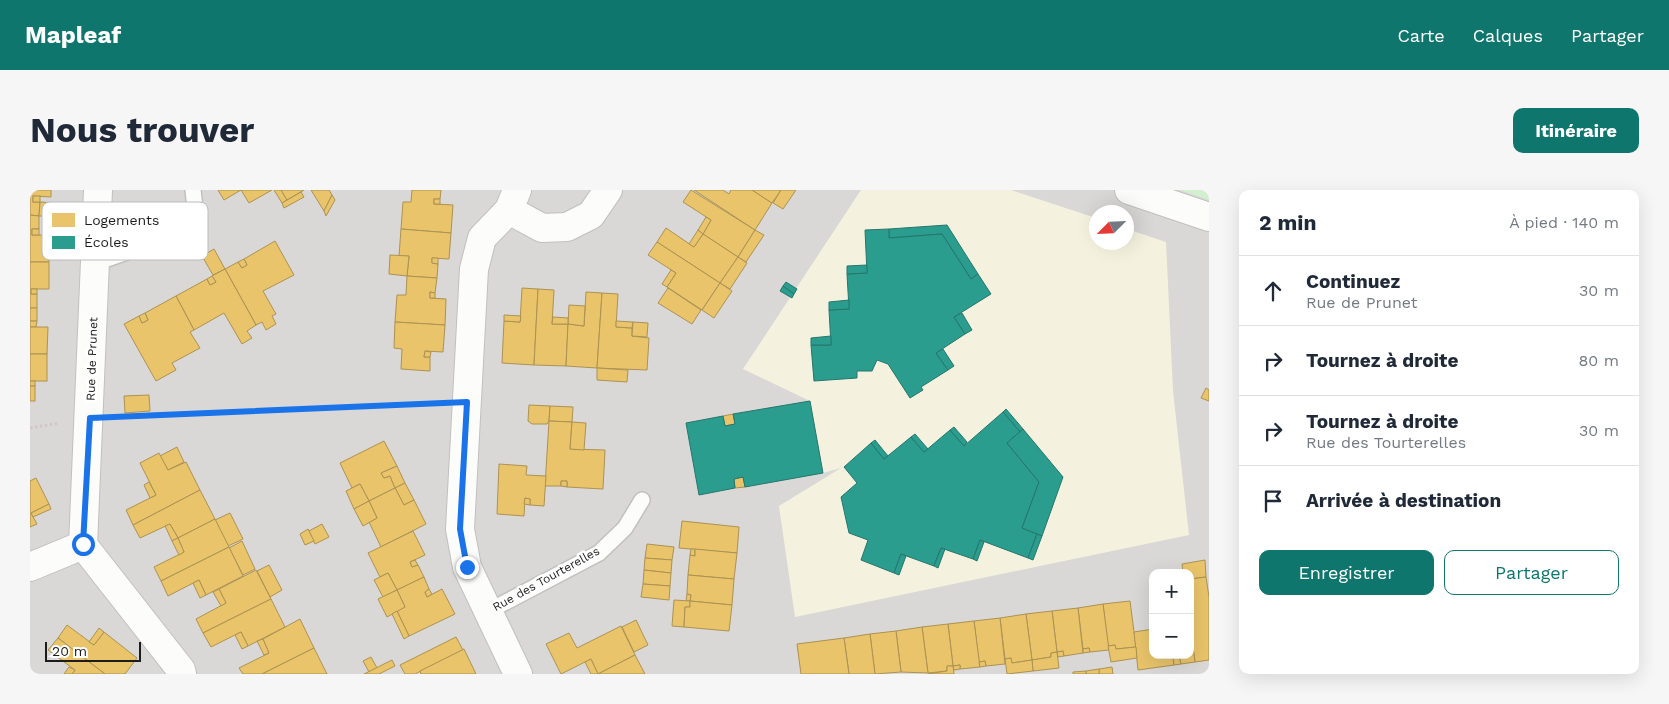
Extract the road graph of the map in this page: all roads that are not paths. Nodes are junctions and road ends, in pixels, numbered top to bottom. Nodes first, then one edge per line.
1 (608, 190) edge
2 (1129, 190) edge
3 (513, 200) edge
4 (1209, 217) edge
5 (96, 260) edge
6 (104, 260) edge
7 (96, 263) junction
8 (642, 500) dead end
9 (83, 544) junction
10 (30, 567) edge
11 (487, 612) junction
12 (182, 674) edge
13 (518, 674) edge

1 - 3 street, Rue des Tourterelles
2 - 4 street
3 - 11 street, Rue des Tourterelles
5 - 7 street, Rue de Prunet
6 - 7 lane
7 - 9 street, Rue de Prunet
8 - 11 lane, Rue des Tourterelles
9 - 10 street
9 - 12 street
11 - 13 street, Rue des Tourterelles

